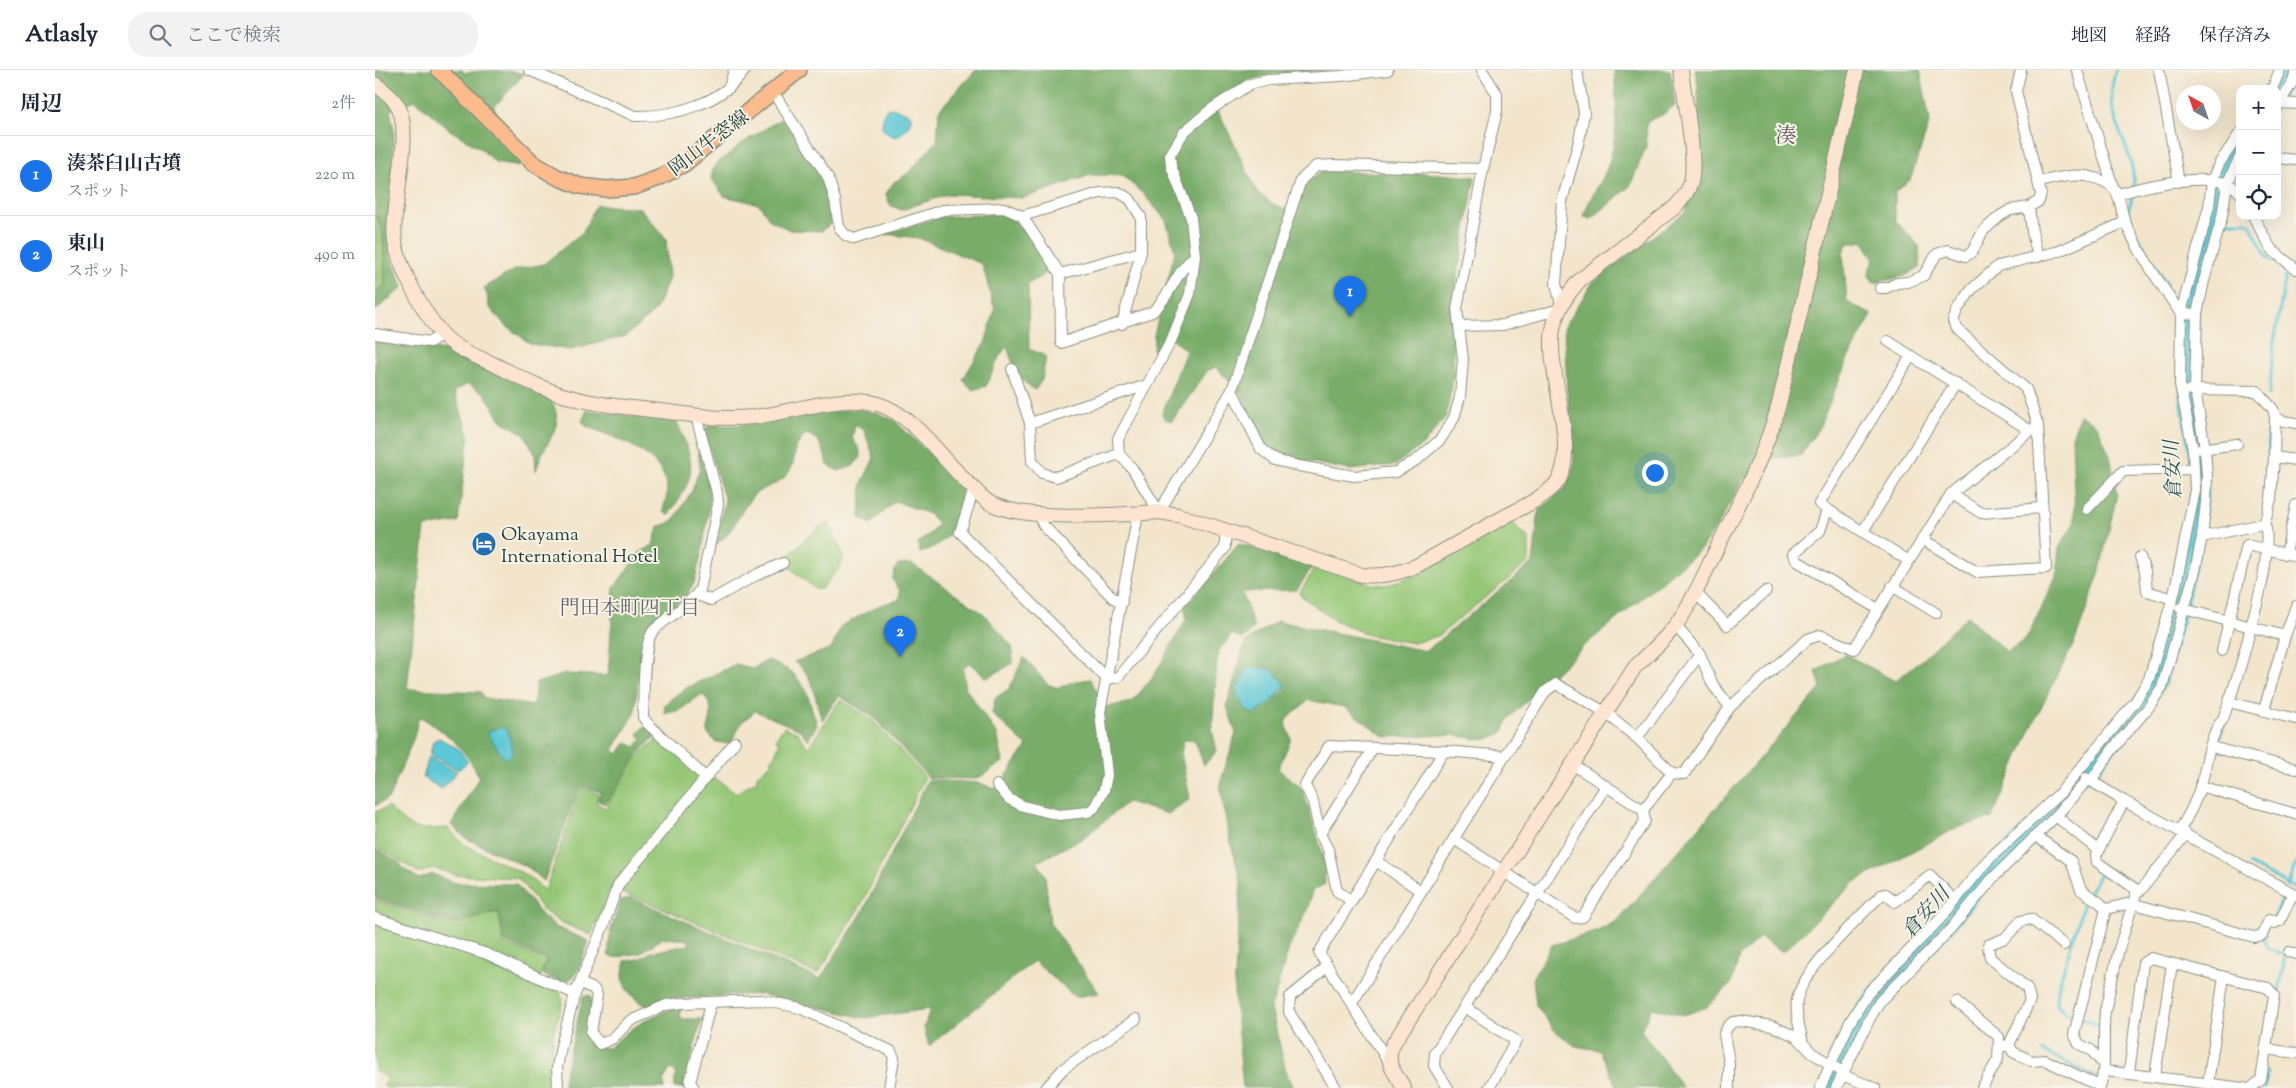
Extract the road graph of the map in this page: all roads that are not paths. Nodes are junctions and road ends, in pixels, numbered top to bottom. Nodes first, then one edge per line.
1 (439, 70) edge
2 (529, 70) edge
3 (734, 70) edge
4 (745, 70) edge
5 (799, 70) edge
6 (1357, 70) edge
7 (1388, 70) edge
8 (1482, 70) edge
9 (1577, 70) edge
10 (1681, 70) edge
11 (1857, 70) edge
12 (2021, 70) edge
13 (2077, 70) edge
14 (2159, 70) edge
15 (2280, 70) edge
16 (2296, 71) edge
17 (1341, 76) junction
18 (375, 84) edge
19 (2274, 85) edge
20 (728, 89) junction
21 (773, 92) junction
22 (2281, 101) edge
23 (2296, 104) edge
24 (2281, 105) edge
25 (2236, 139) edge
26 (2281, 158) edge
27 (2296, 160) edge
28 (2236, 162) edge
29 (1483, 169) junction
30 (2040, 182) junction
31 (2179, 182) junction
32 (2220, 182) junction
33 (2116, 190) junction
34 (2236, 191) edge
35 (2029, 208) junction
36 (1021, 216) junction
37 (2255, 220) edge
38 (2125, 222) junction
39 (1141, 252) junction
40 (1195, 256) junction
41 (2038, 257) junction
42 (2296, 269) edge
43 (1061, 274) junction
44 (1879, 288) dead end
45 (1561, 307) junction
46 (2182, 314) junction
47 (2196, 314) junction
48 (1122, 324) junction
49 (1459, 326) junction
50 (375, 334) edge
51 (442, 334) junction
52 (1888, 342) dead end
53 (1911, 356) junction
54 (1012, 368) dead end
55 (1956, 383) junction
56 (1147, 384) junction
57 (2187, 388) junction
58 (1233, 390) junction
59 (696, 416) junction
60 (2275, 417) junction
61 (1030, 423) junction
62 (2296, 423) edge
63 (2034, 428) junction
64 (2237, 444) dead end
65 (2205, 448) junction
66 (2193, 450) junction
67 (1119, 454) junction
68 (2274, 457) junction
69 (2296, 460) edge
70 (2194, 469) junction
71 (974, 489) junction
72 (1951, 494) junction
73 (2296, 505) edge
74 (2043, 508) junction
75 (2087, 509) dead end
76 (1827, 510) junction
77 (1159, 512) junction
78 (1038, 514) junction
79 (1138, 514) junction
80 (2265, 524) junction
81 (1225, 530) junction
82 (1863, 531) junction
83 (2202, 538) junction
84 (1922, 539) junction
85 (2268, 550) junction
86 (2291, 555) edge
87 (2140, 557) dead end
88 (1909, 561) junction
89 (783, 563) dead end
90 (1893, 586) junction
91 (1766, 591) dead end
92 (1695, 592) junction
93 (697, 595) junction
94 (1121, 602) junction
95 (2177, 606) junction
96 (2296, 606) edge
97 (1878, 609) junction
98 (1936, 613) dead end
99 (2229, 621) junction
100 (1675, 625) junction
101 (2253, 628) junction
102 (2285, 636) junction
103 (2222, 651) dead end
104 (1701, 654) junction
105 (1107, 679) junction
106 (2229, 702) junction
107 (1731, 707) junction
108 (2265, 710) junction
109 (1605, 712) junction
110 (2296, 719) edge
111 (1637, 738) junction
112 (735, 742) dead end
113 (2211, 747) junction
114 (1373, 748) junction
115 (1445, 751) junction
116 (1505, 756) junction
117 (1572, 764) junction
118 (2296, 769) edge
119 (2077, 772) junction
120 (1672, 773) junction
121 (705, 777) junction
122 (2089, 780) junction
123 (997, 784) dead end
124 (1606, 786) junction
125 (2203, 787) junction
126 (2058, 795) junction
127 (2124, 801) junction
128 (2067, 803) junction
129 (1643, 810) junction
130 (2295, 814) edge
131 (2056, 816) junction
132 (2182, 830) junction
133 (1320, 834) junction
134 (2036, 836) junction
135 (1454, 839) junction
136 (2099, 851) junction
137 (1376, 861) junction
138 (1504, 870) junction
139 (2137, 890) junction
140 (1421, 891) junction
141 (2290, 892) edge
142 (1538, 893) junction
143 (1351, 901) junction
144 (1955, 901) junction
145 (2134, 904) junction
146 (2106, 909) junction
147 (375, 918) edge
148 (2064, 945) dead end
149 (2172, 964) junction
150 (1328, 966) junction
151 (2224, 977) junction
152 (580, 983) junction
153 (575, 994) junction
154 (711, 1002) junction
155 (1957, 1002) dead end
156 (1352, 1004) junction
157 (1465, 1007) junction
158 (1136, 1019) dead end
159 (1803, 1043) junction
160 (2009, 1045) junction
161 (1998, 1047) junction
162 (2265, 1048) junction
163 (2296, 1052) edge
164 (1388, 1061) junction
165 (1831, 1064) junction
166 (2103, 1065) junction
167 (2129, 1073) junction
168 (1843, 1074) junction
169 (2155, 1076) junction
170 (2207, 1083) junction
171 (2097, 1086) edge
172 (558, 1088) edge
173 (694, 1088) edge
174 (889, 1088) edge
175 (1046, 1088) edge
176 (1336, 1088) edge
177 (1404, 1088) edge
178 (1448, 1088) edge
179 (1489, 1088) edge
180 (1729, 1088) edge
181 (1820, 1088) edge
182 (1836, 1088) edge
183 (1875, 1088) edge
184 (1982, 1088) edge
185 (2244, 1088) edge
186 (2251, 1088) edge

1 - 21 main road, 岡山牛窓線
2 - 20 street
3 - 20 street
4 - 20 street
5 - 21 main road, 岡山牛窓線
6 - 17 street
7 - 17 street
8 - 29 street
9 - 45 street
10 - 45 street
11 - 92 street
12 - 30 street
13 - 33 street
14 - 31 street
15 - 19 street
16 - 22 street
17 - 40 street
18 - 51 street
21 - 36 street
23 - 24 street
25 - 32 street
26 - 27 street
28 - 32 street
29 - 49 street
29 - 58 street
30 - 33 street
30 - 35 street
31 - 32 street
31 - 33 street
32 - 34 street
32 - 46 street
32 - 47 street
33 - 38 street
35 - 41 street
35 - 44 street
36 - 39 street
36 - 43 street
37 - 42 street
38 - 41 street
38 - 46 street
39 - 43 street
39 - 48 street
40 - 48 street
40 - 56 street
41 - 63 street
43 - 48 street
45 - 49 street
45 - 81 street
46 - 47 street
46 - 57 street
47 - 57 street
49 - 58 street
50 - 51 street
51 - 59 street
52 - 53 street
53 - 55 street
53 - 76 street
54 - 61 street
55 - 63 street
55 - 82 street
56 - 61 street
56 - 67 street
57 - 60 street
57 - 65 street
57 - 66 street
58 - 77 street
59 - 71 street
59 - 93 street
60 - 62 street
60 - 68 street
61 - 67 street
63 - 72 street
63 - 74 street
64 - 65 street
65 - 66 street
65 - 83 street
66 - 70 street
67 - 77 street
68 - 69 street
68 - 80 street
70 - 75 street
70 - 95 street
71 - 78 street
71 - 105 street
72 - 74 street
72 - 84 street
73 - 86 street
74 - 84 street
76 - 82 street
76 - 97 street
77 - 79 street
77 - 81 street
78 - 79 street
78 - 94 street
79 - 94 street
80 - 83 street
80 - 85 street
81 - 105 street
82 - 88 street
83 - 95 street
84 - 88 street
85 - 86 street
85 - 99 street
85 - 101 street
87 - 95 street
88 - 90 street
89 - 93 street
90 - 97 street
90 - 98 street
91 - 92 street
92 - 100 street
93 - 121 street
94 - 105 street
95 - 99 street
95 - 119 street
95 - 122 street
96 - 102 street
97 - 107 street
99 - 101 street
99 - 103 street
100 - 104 street
100 - 109 street
101 - 102 street
101 - 106 street
102 - 108 street
104 - 107 street
104 - 111 street
105 - 123 street
106 - 108 street
106 - 113 street
107 - 120 street
108 - 110 street
109 - 111 street
109 - 116 street
109 - 117 street
111 - 120 street
112 - 121 street
113 - 118 street
113 - 125 street
114 - 115 street
114 - 133 street
114 - 133 street
115 - 116 street
115 - 137 street
116 - 135 street
117 - 124 street
117 - 138 street
119 - 122 street
119 - 126 street
120 - 129 street
121 - 152 street
122 - 127 street
122 - 128 street
124 - 129 street
124 - 142 street
125 - 130 street
125 - 132 street
126 - 128 street
126 - 144 street
127 - 132 street
127 - 136 street
128 - 131 street
129 - 142 street
131 - 134 street
131 - 136 street
132 - 139 street
132 - 141 street
133 - 143 street
134 - 146 street
134 - 168 street
135 - 138 street
135 - 140 street
136 - 139 street
137 - 140 street
137 - 143 street
138 - 142 street
138 - 164 street
139 - 145 street
140 - 156 street
141 - 145 street
142 - 157 street
143 - 150 street
144 - 159 street
144 - 165 street
145 - 146 street
145 - 166 street
146 - 166 street
147 - 153 street
148 - 160 street
149 - 151 street
149 - 167 street
149 - 169 street
150 - 156 street
150 - 176 street
151 - 162 street
151 - 170 street
152 - 153 street
152 - 154 street
153 - 172 street
154 - 173 street
154 - 174 street
155 - 161 street
156 - 164 street
157 - 178 street
157 - 179 street
158 - 175 street
159 - 165 street
159 - 180 street
160 - 161 street
160 - 171 street
161 - 184 street
162 - 163 street
162 - 186 street
164 - 177 street
165 - 168 street
165 - 181 street
166 - 167 street
166 - 171 street
167 - 169 street
168 - 182 street
168 - 183 street
169 - 170 street
170 - 185 street

